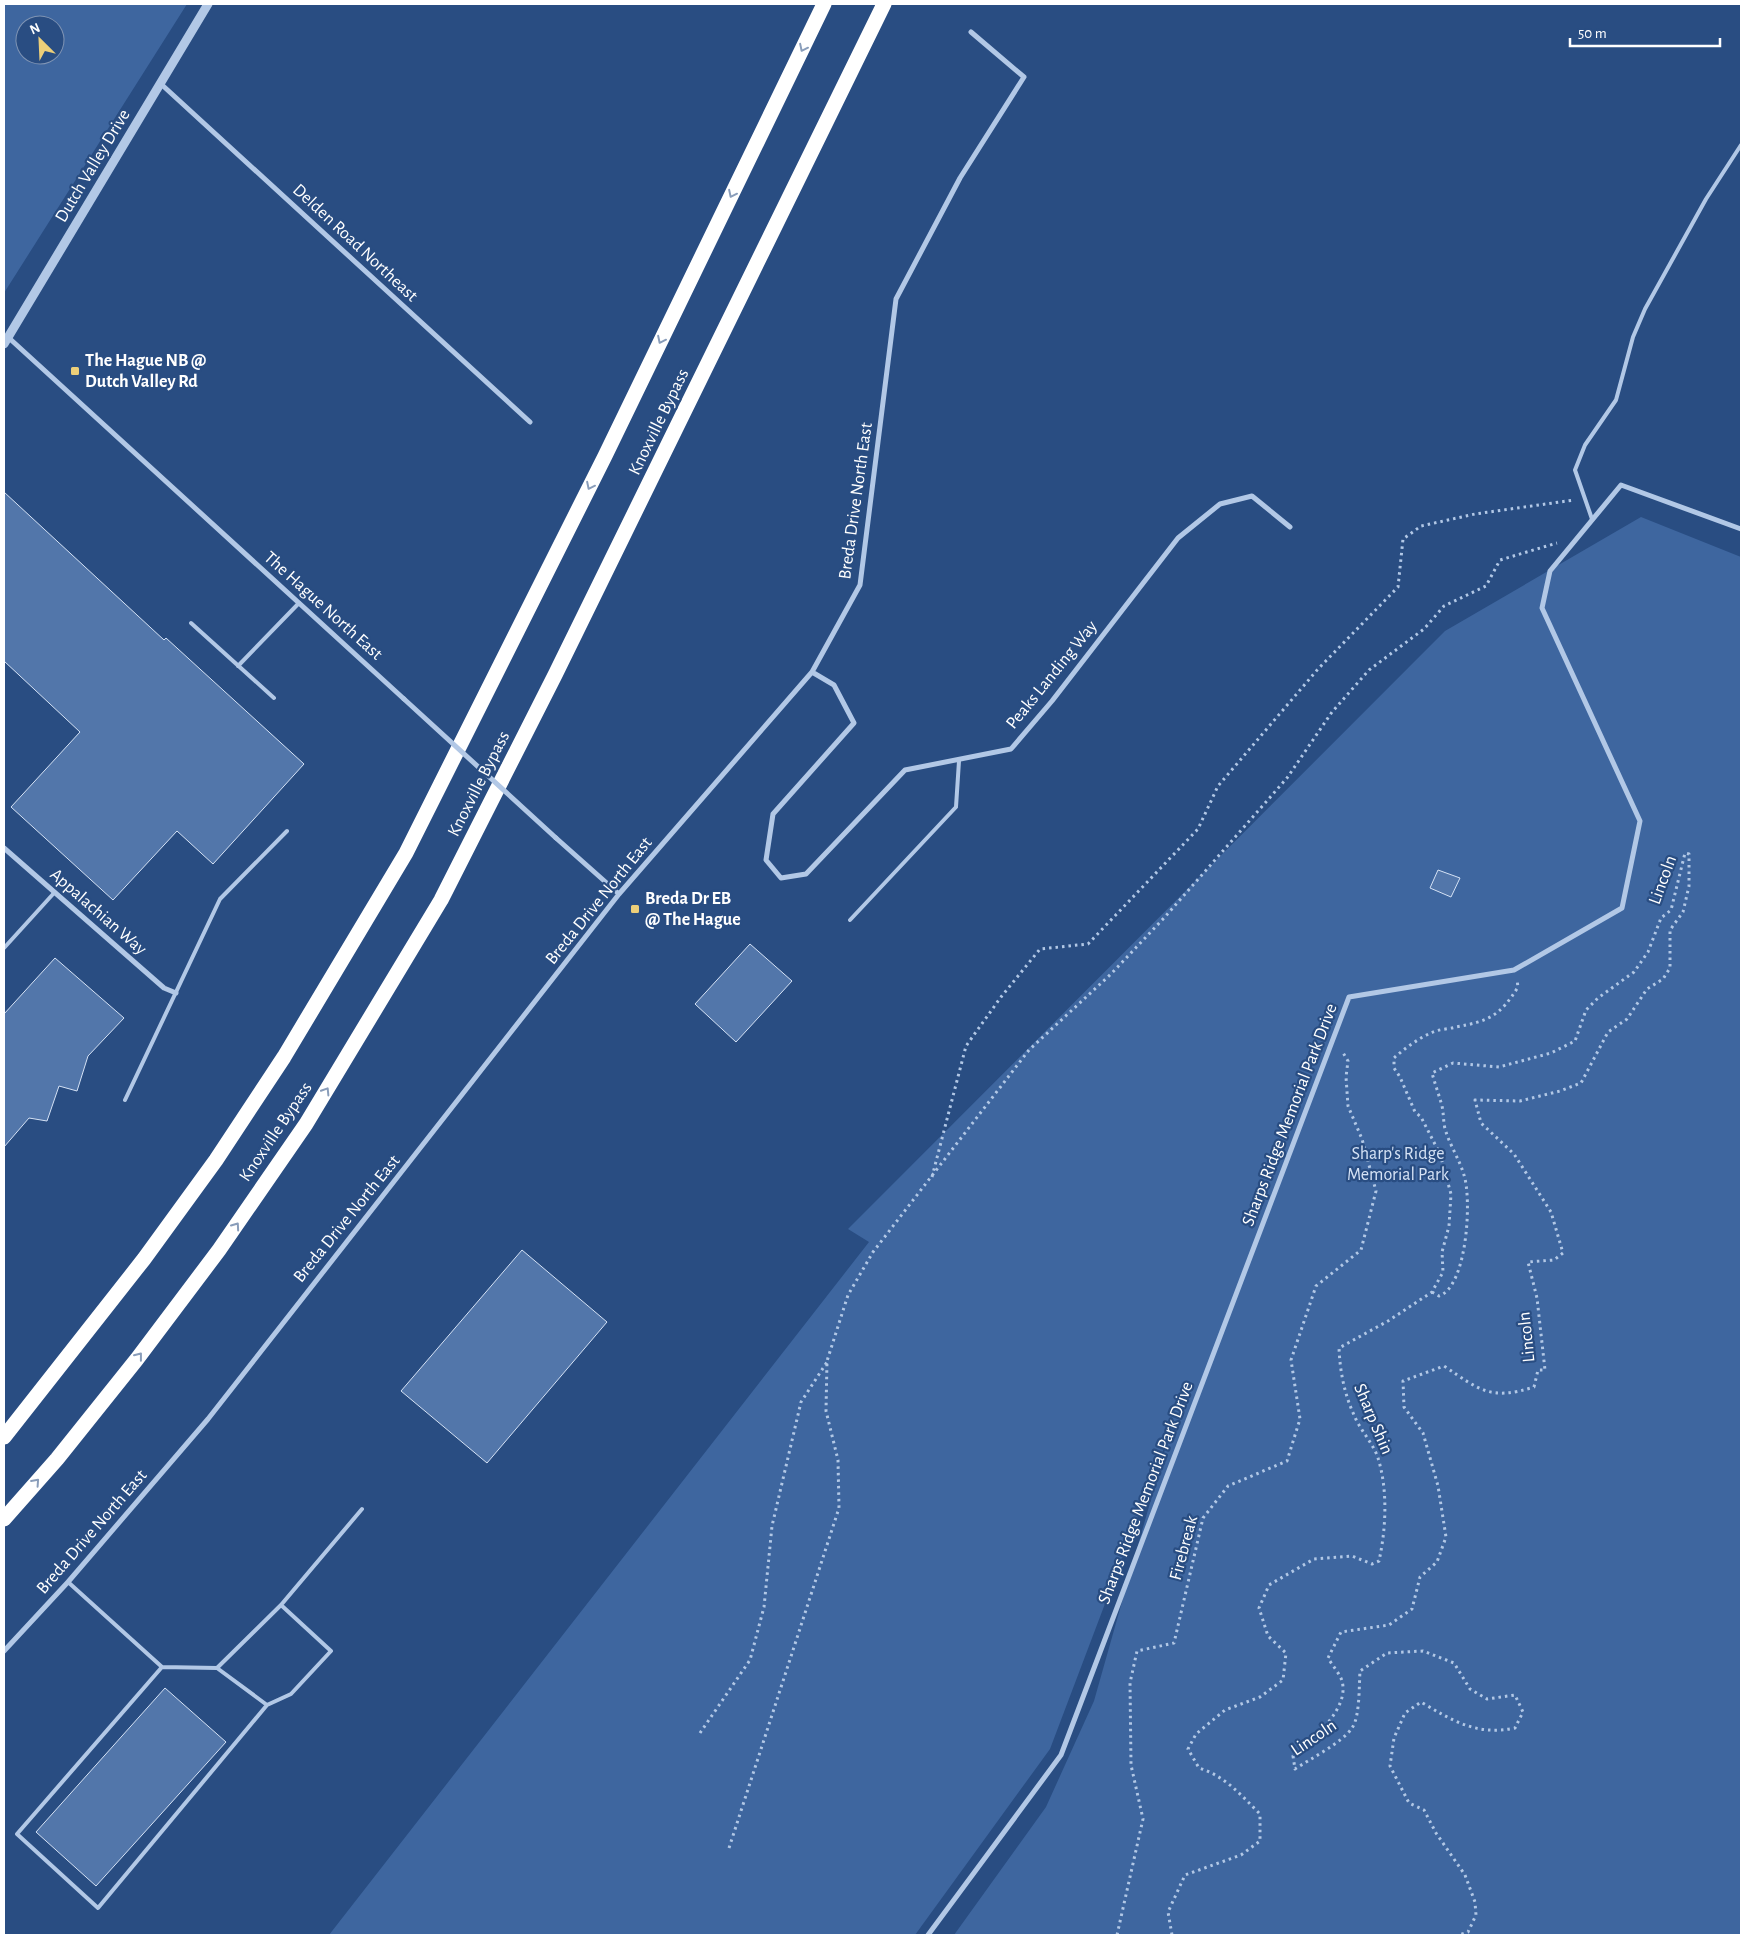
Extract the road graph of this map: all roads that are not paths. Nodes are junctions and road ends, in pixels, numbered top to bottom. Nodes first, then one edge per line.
1 (208, 4) edge
2 (824, 4) edge
3 (884, 4) edge
4 (971, 32) dead end
5 (161, 84) junction
6 (1741, 145) edge
7 (7, 341) edge
8 (530, 422) dead end
9 (1592, 519) junction
10 (1290, 527) dead end
11 (1741, 529) edge
12 (299, 603) junction
13 (191, 623) dead end
14 (238, 666) junction
15 (812, 672) junction
16 (274, 698) dead end
17 (959, 761) junction
18 (287, 831) dead end
19 (4, 848) edge
20 (54, 893) junction
21 (619, 894) junction
22 (850, 920) dead end
23 (4, 948) edge
24 (176, 993) junction
25 (125, 1100) dead end
26 (4, 1437) edge
27 (362, 1509) dead end
28 (4, 1518) edge
29 (68, 1582) junction
30 (281, 1605) junction
31 (4, 1650) edge
32 (162, 1667) junction
33 (217, 1668) junction
34 (267, 1706) junction
35 (928, 1935) edge

1 - 5 street, Dutch Valley Drive
2 -> 26 highway, Knoxville Bypass
28 -> 3 highway, Knoxville Bypass
4 - 15 street, Breda Drive North East
5 - 7 street, Dutch Valley Drive
5 - 8 street, Delden Road Northeast
6 - 9 lane
7 - 12 street, The Hague North East
9 - 11 street, Sharps Ridge Memorial Park Drive
9 - 35 street, Sharps Ridge Memorial Park Drive
10 - 17 street, Peaks Landing Way
12 - 14 lane
12 - 21 street, The Hague North East, bridge
13 - 14 lane
14 - 16 lane
15 - 17 street, Peaks Landing Way
15 - 21 street, Breda Drive North East
17 - 22 lane
18 - 24 lane
19 - 20 street, Appalachian Way
20 - 23 lane
20 - 24 street, Appalachian Way
21 - 29 street, Breda Drive North East
24 - 25 lane
27 - 30 lane
29 - 31 street, Breda Drive North East
29 - 32 lane
30 - 33 lane
30 - 34 lane
32 - 33 lane
32 - 34 lane
33 - 34 lane

